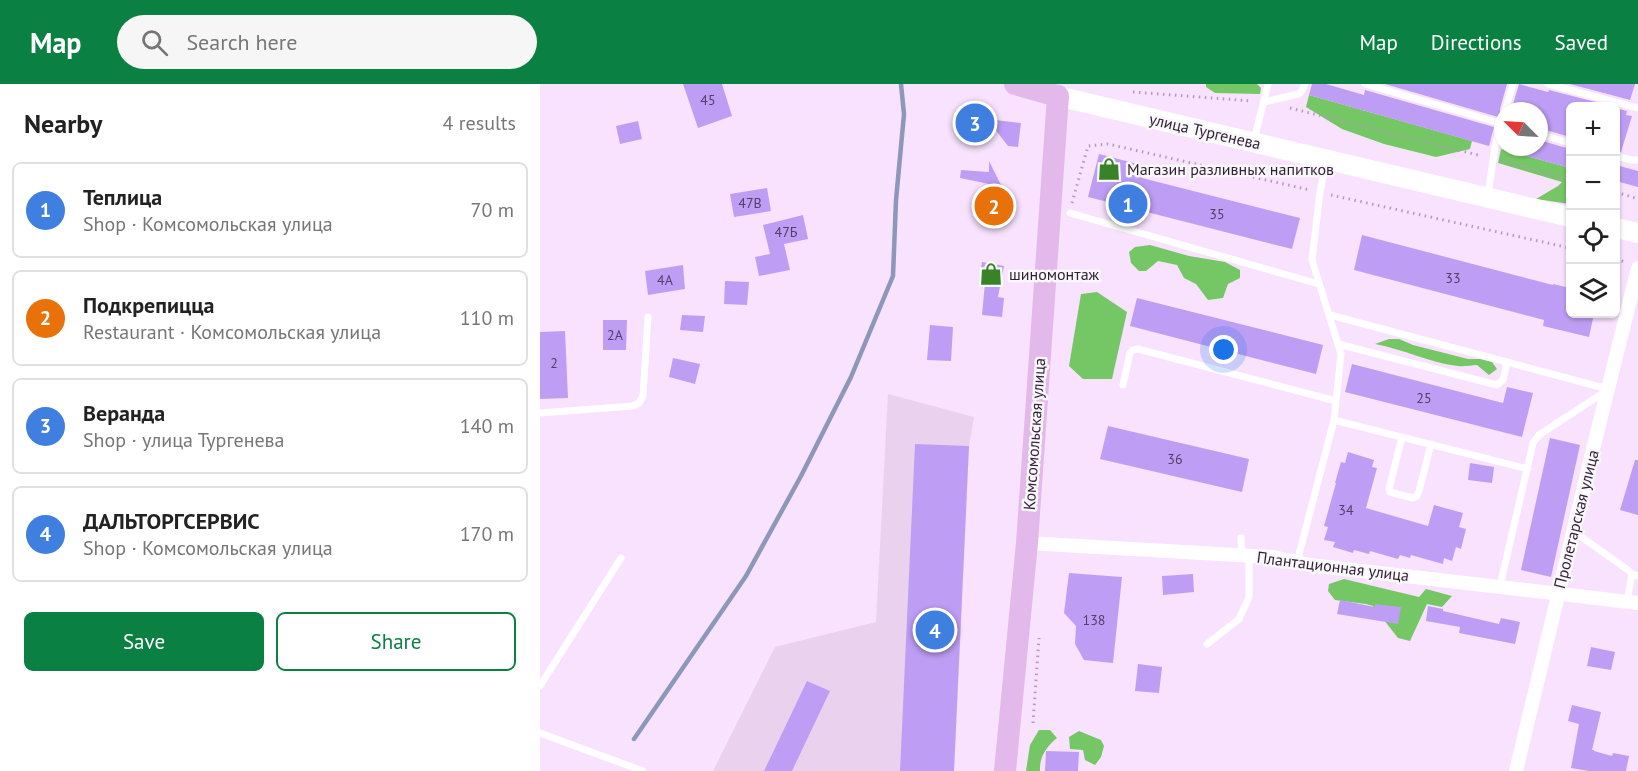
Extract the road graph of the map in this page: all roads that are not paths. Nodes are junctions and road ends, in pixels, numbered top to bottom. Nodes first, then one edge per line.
1 (1015, 84) edge
2 (1268, 84) edge
3 (1305, 84) edge
4 (1365, 84) edge
5 (1513, 84) edge
6 (1548, 84) edge
7 (1056, 92) edge
8 (1264, 102) junction
9 (1508, 102) edge
10 (1638, 108) edge
11 (1494, 120) edge
12 (1548, 137) edge
13 (1253, 142) junction
14 (1566, 142) edge
15 (1494, 152) edge
16 (1620, 157) edge
17 (1326, 159) junction
18 (1638, 160) edge
19 (1488, 198) junction
20 (1070, 213) road end
21 (1566, 216) edge
22 (1620, 229) edge
23 (1638, 233) edge
24 (1638, 268) edge
25 (1319, 284) junction
26 (1330, 315) junction
27 (648, 317) dead end
28 (1338, 344) junction
29 (1507, 362) junction
30 (1122, 385) dead end
31 (1608, 389) junction
32 (1336, 401) junction
33 (540, 413) edge
34 (1334, 420) junction
35 (1402, 437) junction
36 (1431, 444) junction
37 (1527, 469) junction
38 (1573, 531) junction
39 (1241, 538) dead end
40 (1027, 543) junction
41 (1245, 555) junction
42 (621, 558) dead end
43 (1297, 562) junction
44 (1635, 575) edge
45 (1500, 586) junction
46 (1558, 593) junction
47 (1633, 602) edge
48 (1207, 644) dead end
49 (540, 686) edge
50 (540, 733) edge
51 (643, 771) edge
52 (1005, 771) edge
53 (1516, 771) edge

1 - 7 main road, улица Тургенева
2 - 8 lane
3 - 8 lane
4 - 11 lane
5 - 9 lane
6 - 10 lane
7 - 13 main road, улица Тургенева
7 - 40 main road, Комсомольская улица
8 - 13 lane
12 - 14 lane
13 - 17 main road, улица Тургенева
15 - 19 lane
16 - 18 lane
17 - 19 main road, улица Тургенева
17 - 25 lane
19 - 21 main road, улица Тургенева
20 - 25 lane
22 - 23 main road
24 - 31 street, Пролетарская улица
25 - 26 lane
26 - 28 lane
26 - 29 lane
27 - 33 lane
28 - 29 lane
28 - 32 lane
29 - 31 lane
30 - 32 lane
31 - 37 lane
31 - 38 street, Пролетарская улица
32 - 34 lane
34 - 35 lane
34 - 43 lane
35 - 36 lane
35 - 36 lane
36 - 37 lane
37 - 45 lane
38 - 44 lane
38 - 46 street, Пролетарская улица
39 - 41 lane
40 - 41 street, Плантационная улица
40 - 52 main road, Комсомольская улица
41 - 43 street, Плантационная улица
41 - 48 lane
42 - 49 lane
43 - 45 street, Плантационная улица
44 - 47 lane
45 - 46 street, Плантационная улица
46 - 47 street, Плантационная улица
46 - 53 street, Пролетарская улица
50 - 51 lane

